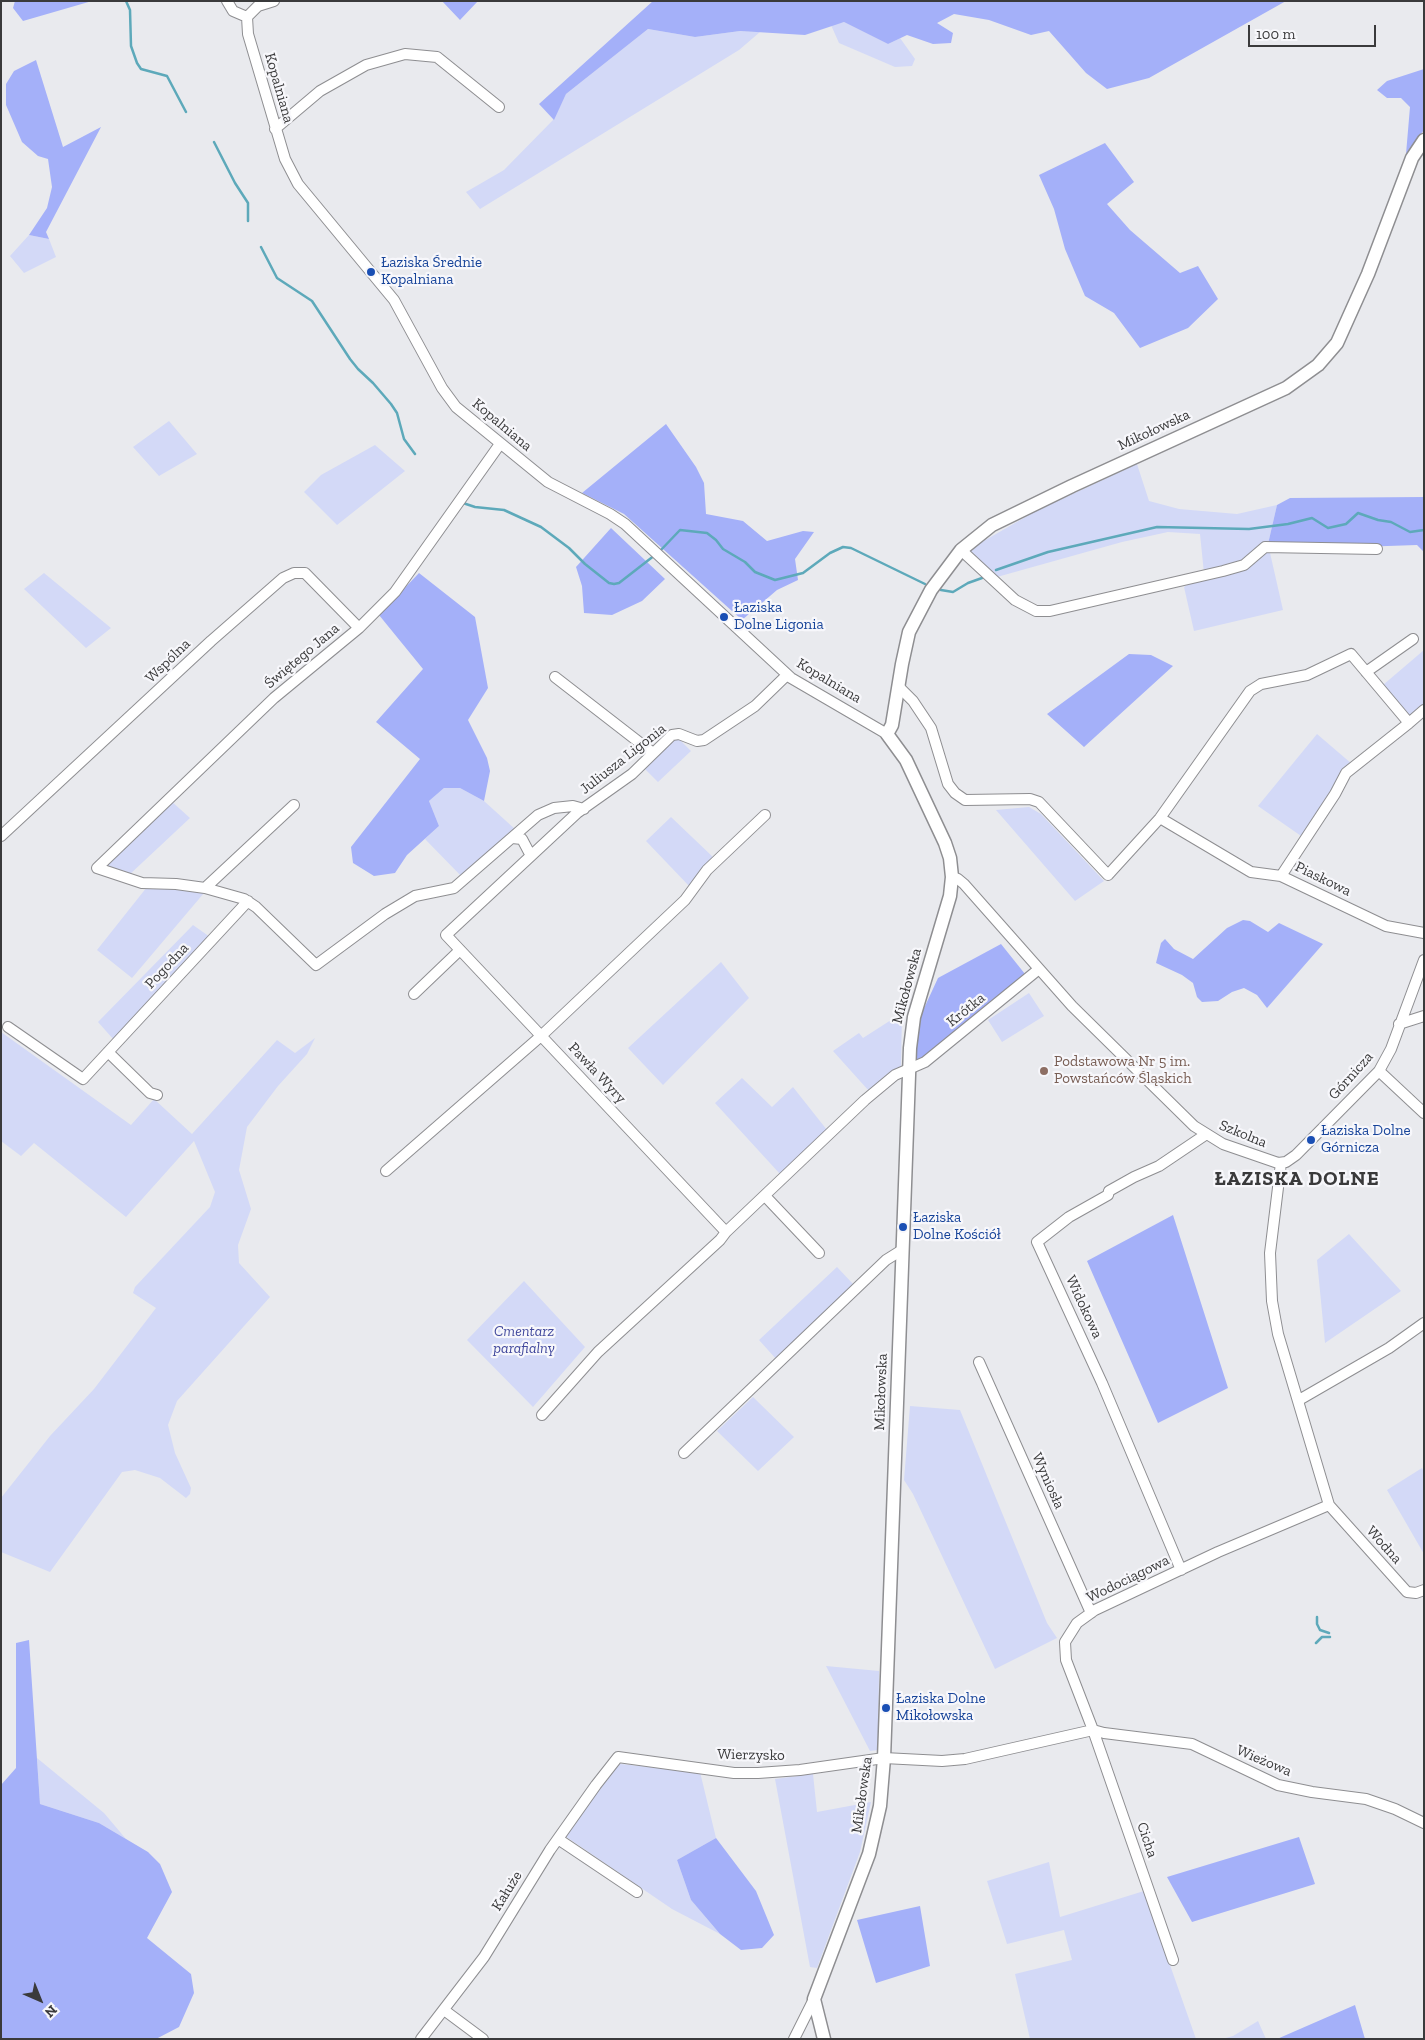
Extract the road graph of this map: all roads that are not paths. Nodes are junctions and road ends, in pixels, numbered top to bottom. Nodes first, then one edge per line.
1 (227, 1) edge
2 (274, 1) edge
3 (247, 17) junction
4 (498, 106) dead end
5 (275, 130) junction
6 (1424, 140) edge
7 (500, 444) junction
8 (1377, 549) dead end
9 (960, 550) junction
10 (359, 628) junction
11 (1413, 639) dead end
12 (1366, 672) junction
13 (787, 675) junction
14 (555, 677) dead end
15 (898, 686) junction
16 (1424, 710) edge
17 (1409, 723) junction
18 (887, 734) junction
19 (653, 753) junction
20 (294, 805) dead end
21 (578, 807) junction
22 (765, 815) dead end
23 (1160, 818) junction
24 (1, 836) edge
25 (512, 838) junction
26 (531, 856) junction
27 (1281, 876) junction
28 (952, 877) junction
29 (205, 888) junction
30 (248, 901) junction
31 (1424, 933) edge
32 (446, 935) joint
33 (460, 950) junction
34 (1424, 960) edge
35 (1040, 969) junction
36 (414, 994) dead end
37 (1424, 1016) edge
38 (1399, 1024) junction
39 (8, 1027) dead end
40 (541, 1036) junction
41 (108, 1052) junction
42 (909, 1070) junction
43 (1379, 1071) junction
44 (157, 1095) dead end
45 (1424, 1113) edge
46 (1204, 1135) junction
47 (1281, 1163) junction
48 (386, 1170) dead end
49 (765, 1196) junction
50 (726, 1232) junction
51 (902, 1250) junction
52 (819, 1253) dead end
53 (1424, 1323) edge
54 (978, 1362) dead end
55 (1299, 1400) junction
56 (542, 1415) dead end
57 (684, 1453) dead end
58 (1329, 1505) junction
59 (1181, 1570) junction
60 (1424, 1590) edge
61 (1091, 1613) junction
62 (1093, 1730) junction
63 (618, 1757) joint
64 (884, 1758) junction
65 (1424, 1823) edge
66 (558, 1839) junction
67 (637, 1892) dead end
68 (1173, 1960) dead end
69 (814, 1999) junction
70 (444, 2010) junction
71 (421, 2039) edge
72 (484, 2039) edge
73 (794, 2039) edge
74 (824, 2039) edge

1 - 3 street
2 - 3 street
3 - 5 street, Kopalniana
4 - 5 street
5 - 7 street, Kopalniana
6 - 9 street, Mikołowska
7 - 10 street, Świętego Jana
7 - 13 street, Kopalniana
8 - 9 street
9 - 15 street, Mikołowska
10 - 24 street, Wspólna
10 - 29 street, Świętego Jana
11 - 12 street
12 - 17 street
12 - 23 street
13 - 18 street, Kopalniana
13 - 19 street, Juliusza Ligonia
14 - 19 street
15 - 18 street, Mikołowska
15 - 23 street
16 - 17 street
17 - 27 street
18 - 28 street, Mikołowska
19 - 21 street, Juliusza Ligonia
20 - 29 street
21 - 25 street
21 - 26 street, Juliusza Ligonia
22 - 40 street
23 - 27 street, Piaskowa
25 - 26 street
25 - 30 street
26 - 32 street, Juliusza Ligonia
27 - 31 street, Piaskowa
28 - 35 street, Szkolna
28 - 42 street, Mikołowska
29 - 30 street
30 - 41 street, Pogodna
32 - 33 street, Pawła Wyry
33 - 36 street
33 - 40 street, Pawła Wyry
34 - 38 street, Górnicza
35 - 42 street, Krótka
35 - 46 street, Szkolna
37 - 38 street
38 - 43 street, Górnicza
39 - 41 street, Pogodna
40 - 48 street
40 - 50 street, Pawła Wyry
41 - 44 street
42 - 49 street, Krótka
42 - 51 street, Mikołowska
43 - 45 street
43 - 47 street, Górnicza
46 - 47 street, Szkolna
46 - 59 street, Widokowa
47 - 55 street, Szkolna
49 - 50 street, Krótka
49 - 52 street
50 - 56 street, Krótka
51 - 57 street
51 - 64 street, Mikołowska
53 - 55 street
54 - 61 street, Wyniosła
55 - 58 street, Szkolna
58 - 59 street, Wodociągowa
58 - 60 street, Wodna
59 - 61 street, Wodociągowa
61 - 62 street, Wodociągowa
62 - 64 street
62 - 65 street, Wieżowa
62 - 68 street, Cicha
63 - 64 street, Wierzysko
63 - 66 street, Kałuże
64 - 69 street, Mikołowska
66 - 67 street
66 - 70 street, Kałuże
69 - 73 street
69 - 74 street
70 - 71 street, Kałuże
70 - 72 street

